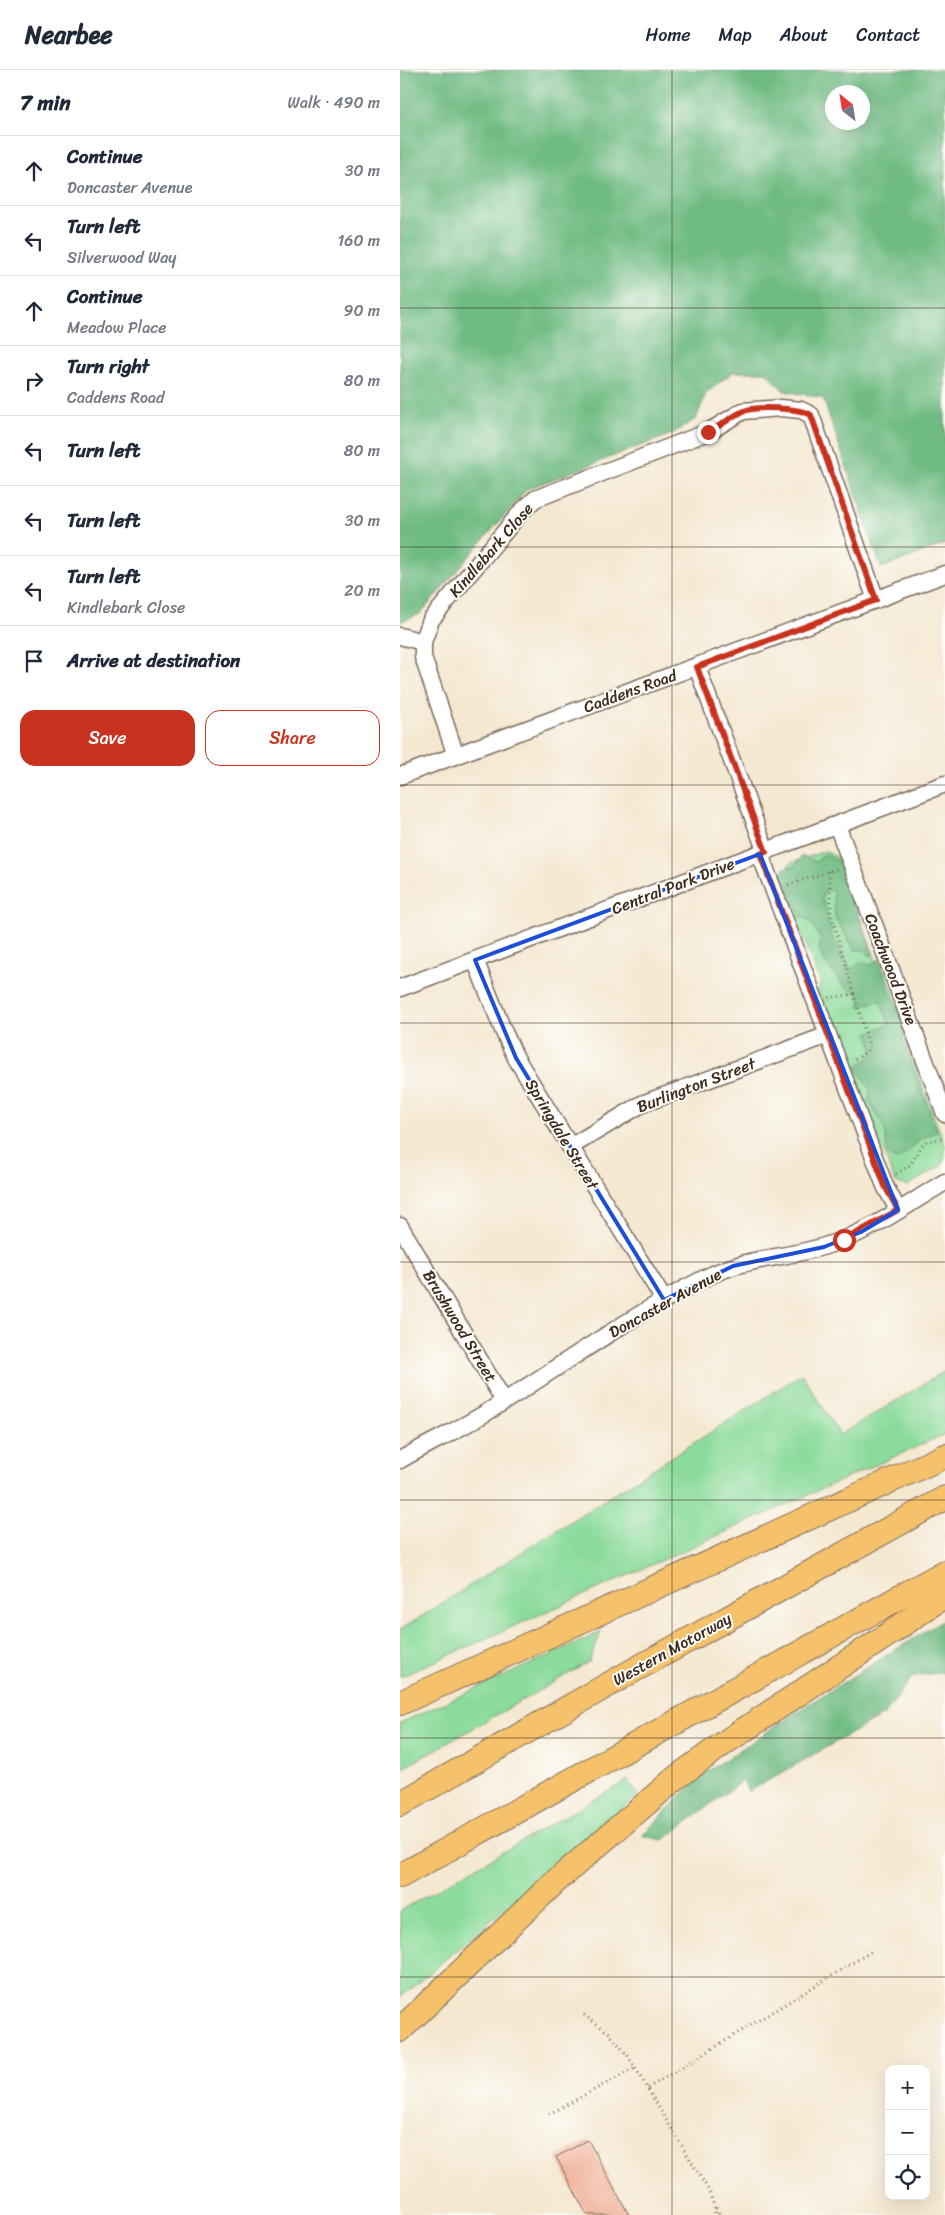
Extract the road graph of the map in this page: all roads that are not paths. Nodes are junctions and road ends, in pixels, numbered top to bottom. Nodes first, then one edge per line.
1 (945, 574) edge
2 (876, 600) junction
3 (400, 636) edge
4 (422, 642) junction
5 (697, 667) junction
6 (456, 756) junction
7 (400, 776) edge
8 (945, 784) edge
9 (837, 825) junction
10 (763, 852) junction
11 (475, 960) junction
12 (400, 988) edge
13 (828, 1035) junction
14 (945, 1114) edge
15 (570, 1146) junction
16 (945, 1182) edge
17 (898, 1210) junction
18 (400, 1226) edge
19 (664, 1300) junction
20 (504, 1401) junction
21 (945, 1456) edge
22 (400, 1460) edge
23 (945, 1498) edge
24 (945, 1572) edge
25 (945, 1595) edge
26 (400, 1703) edge
27 (400, 1804) edge
28 (400, 1876) edge
29 (401, 2030) edge

1 - 2 street, Caddens Road
2 - 4 street, Kindlebark Close
2 - 5 street, Caddens Road
3 - 4 street
4 - 6 street
5 - 6 street, Caddens Road
5 - 10 street
6 - 7 street, Caddens Road
8 - 9 street, Central Park Drive
9 - 10 street, Central Park Drive
9 - 14 street, Coachwood Drive
10 - 11 street, Central Park Drive
10 - 13 street
11 - 12 street, Central Park Drive
11 - 15 street, Springdale Street
13 - 15 street, Burlington Street
13 - 17 street
15 - 19 street, Springdale Street
16 - 17 street, Doncaster Avenue
17 - 19 street, Doncaster Avenue
18 - 20 street, Brushwood Street
19 - 20 street, Doncaster Avenue
20 - 22 street, Doncaster Avenue
21 - 26 highway
23 - 27 highway, Western Motorway
24 - 28 highway
25 - 29 highway

